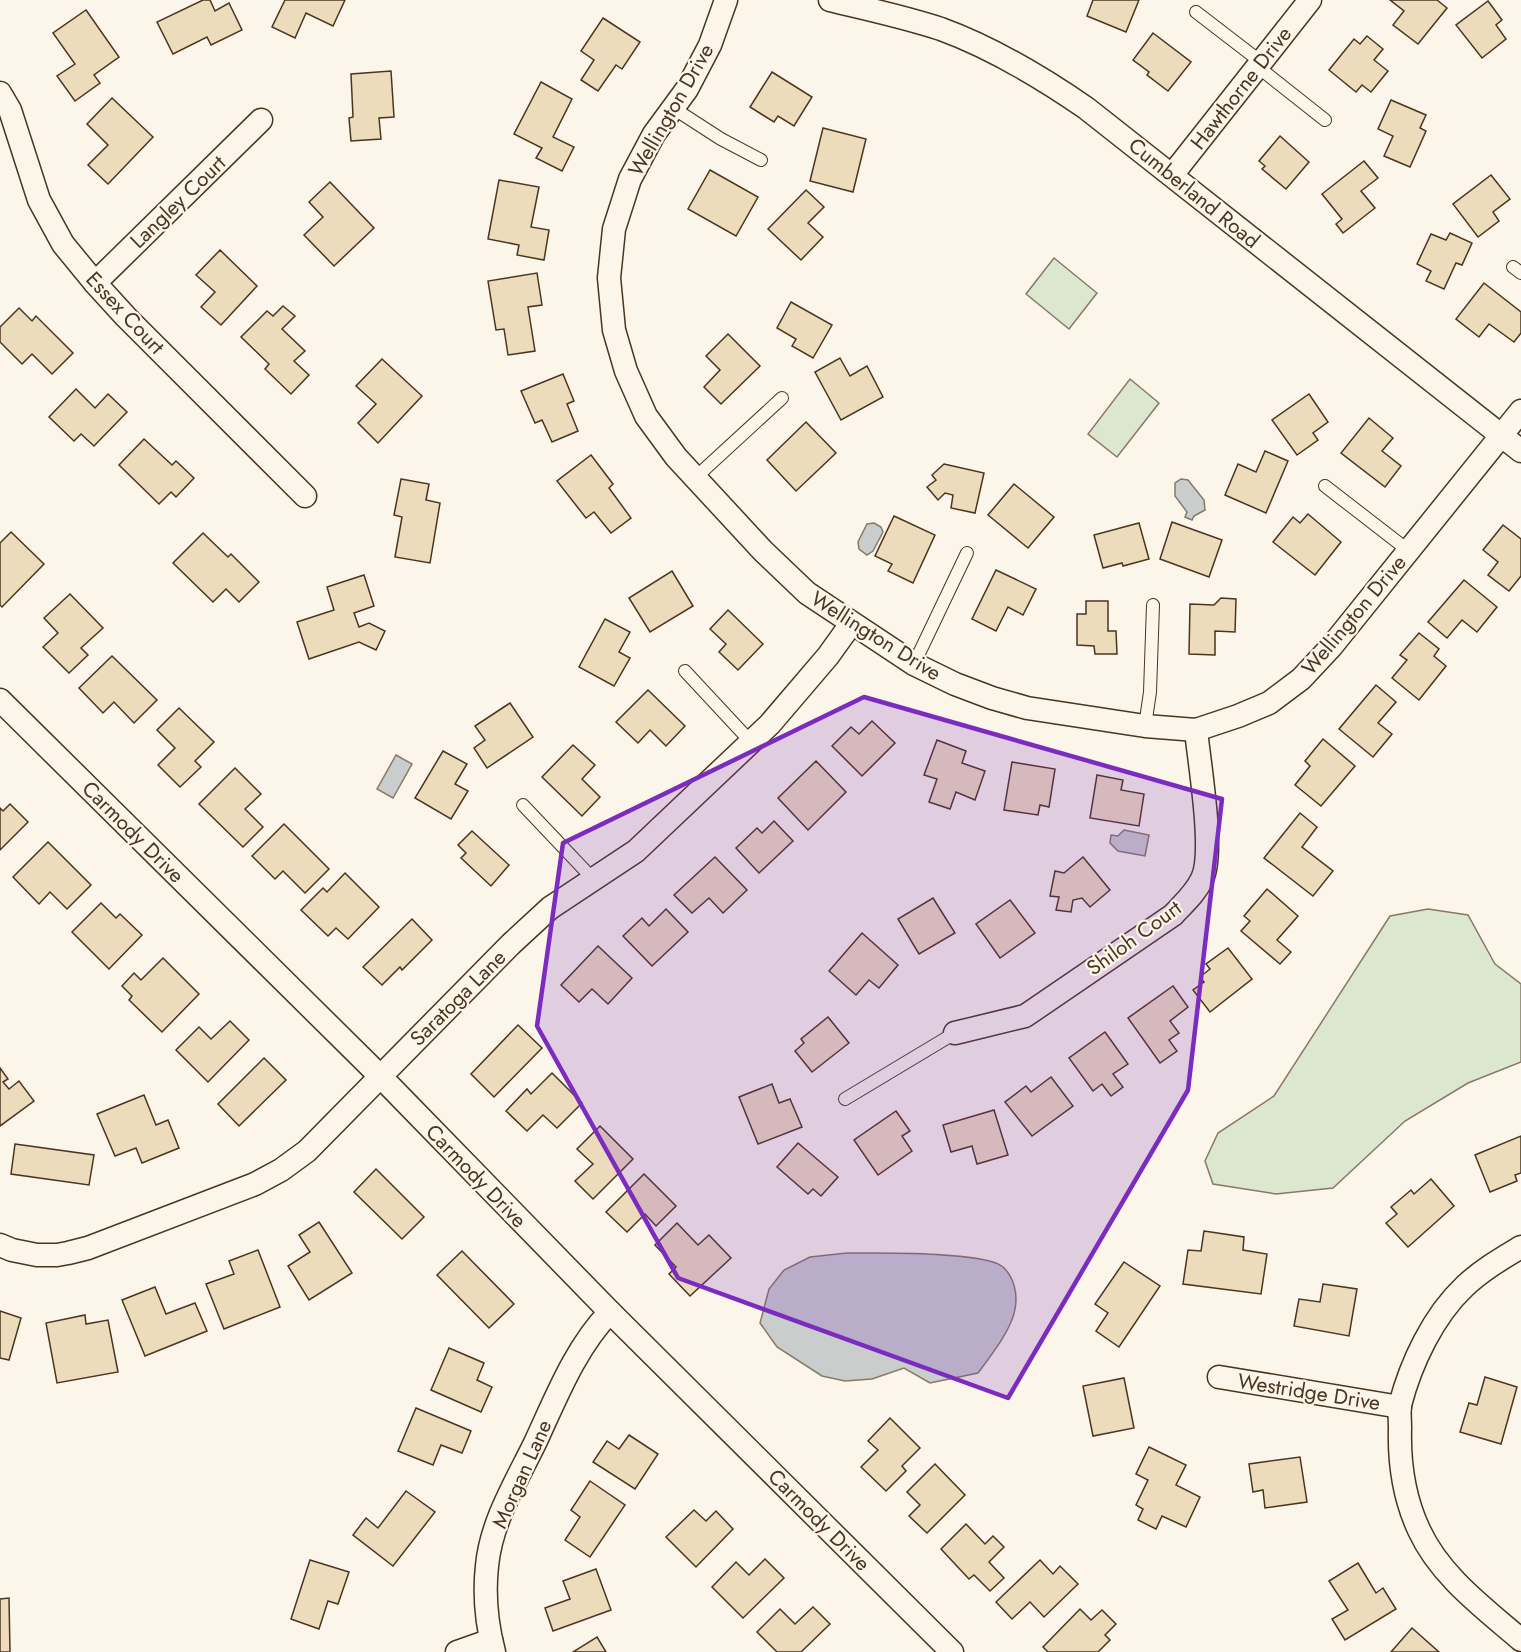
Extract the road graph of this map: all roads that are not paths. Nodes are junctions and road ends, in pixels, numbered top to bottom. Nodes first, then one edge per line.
1 (726, 0) edge
2 (830, 0) edge
3 (1310, 0) edge
4 (1196, 12) dead end
5 (1259, 64) junction
6 (0, 93) edge
7 (673, 108) junction
8 (261, 120) dead end
9 (1325, 120) dead end
10 (761, 160) dead end
11 (1172, 175) junction
12 (95, 283) junction
13 (782, 398) dead end
14 (1521, 411) edge
15 (1500, 436) junction
16 (1521, 451) edge
17 (695, 478) junction
18 (1324, 486) dead end
19 (305, 496) dead end
20 (1409, 551) junction
21 (967, 553) dead end
22 (1153, 605) dead end
23 (851, 624) junction
24 (914, 664) junction
25 (685, 671) dead end
26 (0, 700) edge
27 (1145, 726) junction
28 (1196, 730) junction
29 (751, 742) junction
30 (523, 805) dead end
31 (594, 880) junction
32 (955, 1033) joint
33 (381, 1077) junction
34 (845, 1099) dead end
35 (0, 1245) edge
36 (1521, 1247) edge
37 (610, 1312) junction
38 (1219, 1377) dead end
39 (1400, 1407) junction
40 (1521, 1640) edge
41 (492, 1646) edge
42 (457, 1652) edge
43 (952, 1652) edge

1 - 7 street, Wellington Drive
2 - 11 street, Cumberland Road
3 - 5 street, Hawthorne Drive
4 - 5 lane
5 - 9 lane
5 - 11 street, Hawthorne Drive
6 - 12 street, Essex Court
7 - 10 lane
7 - 17 street, Wellington Drive
8 - 12 street, Langley Court
11 - 15 street, Cumberland Road
12 - 19 street, Essex Court
13 - 17 lane
14 - 15 street, Wellington Drive
15 - 16 street, Cumberland Road
15 - 20 street, Wellington Drive
17 - 23 street, Wellington Drive
18 - 20 lane
20 - 28 street, Wellington Drive
21 - 24 lane
22 - 27 lane
23 - 24 street, Wellington Drive
23 - 29 street, Saratoga Lane
24 - 27 street, Wellington Drive
25 - 29 lane
26 - 33 street, Carmody Drive
27 - 28 street, Wellington Drive
28 - 32 street, Shiloh Court
29 - 31 street, Saratoga Lane
30 - 31 lane
31 - 33 street, Saratoga Lane
32 - 34 lane
33 - 35 street, Saratoga Lane
33 - 37 street, Carmody Drive
36 - 39 street, Westridge Drive
37 - 41 street, Morgan Lane
37 - 43 street, Carmody Drive
38 - 39 street, Westridge Drive
39 - 40 street, Westridge Drive
41 - 42 street

